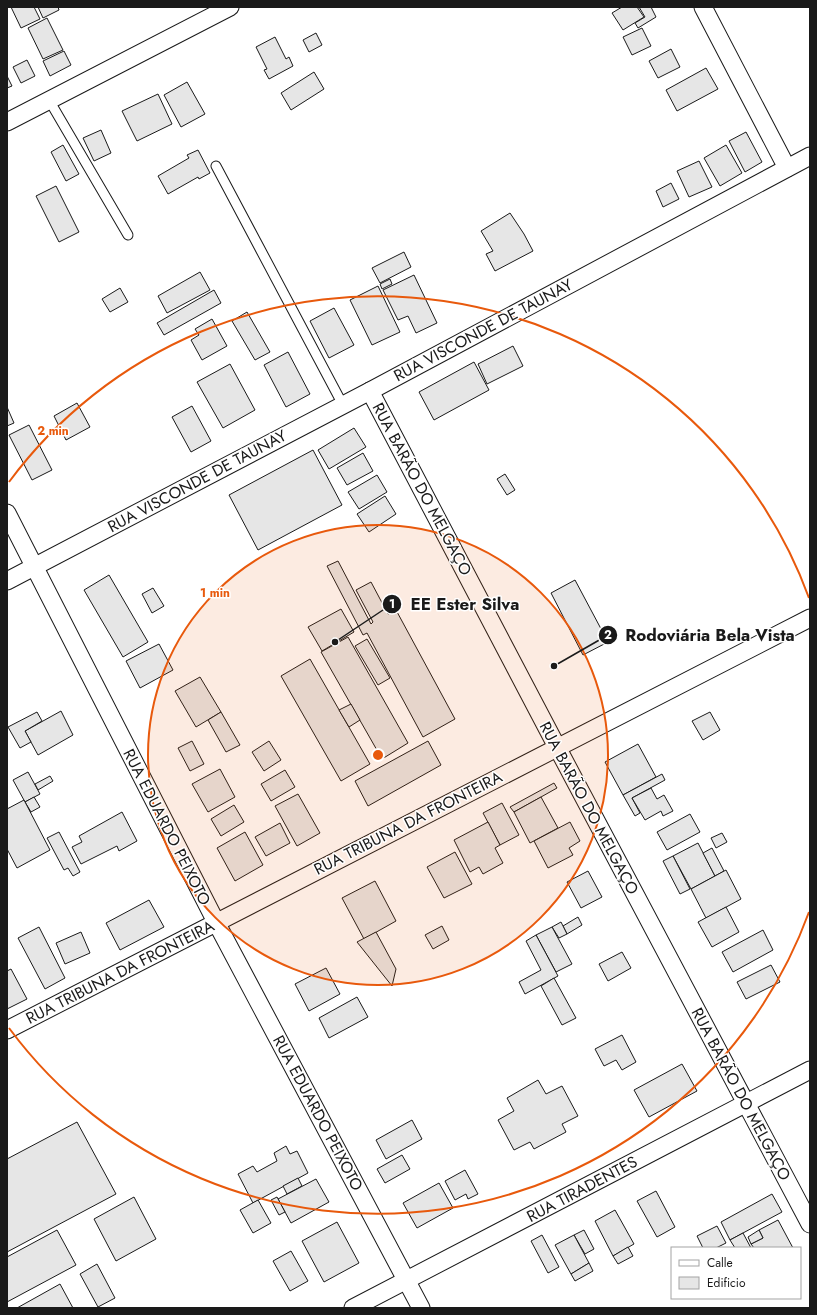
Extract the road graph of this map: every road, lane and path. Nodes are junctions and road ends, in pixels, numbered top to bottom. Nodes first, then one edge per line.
1 (230, 7) edge
2 (703, 7) edge
3 (49, 100) junction
4 (7, 122) edge
5 (810, 156) edge
6 (216, 166) dead end
7 (787, 168) junction
8 (128, 234) dead end
9 (370, 391) junction
10 (343, 405) junction
11 (7, 513) edge
12 (34, 567) junction
13 (7, 581) edge
14 (810, 618) edge
15 (557, 747) junction
16 (216, 922) junction
17 (7, 1030) edge
18 (810, 1070) edge
19 (747, 1103) junction
20 (810, 1224) edge
21 (407, 1280) junction
22 (353, 1308) edge
23 (420, 1308) edge

1 - 3 street
2 - 7 street
3 - 4 street
3 - 8 lane
5 - 7 street, RUA VISCONDE DE TAUNAY
6 - 10 lane
7 - 9 street, RUA VISCONDE DE TAUNAY
9 - 10 street, RUA VISCONDE DE TAUNAY
9 - 15 street, RUA BARÃO DO MELGAÇO
10 - 12 street, RUA VISCONDE DE TAUNAY
11 - 12 street, RUA EDUARDO PEIXOTO
12 - 13 street, RUA VISCONDE DE TAUNAY
12 - 16 street, RUA EDUARDO PEIXOTO
14 - 15 street, RUA TRIBUNA DA FRONTEIRA
15 - 16 street, RUA TRIBUNA DA FRONTEIRA
15 - 19 street, RUA BARÃO DO MELGAÇO
16 - 17 street, RUA TRIBUNA DA FRONTEIRA
16 - 21 street, RUA EDUARDO PEIXOTO
18 - 19 street, RUA TIRADENTES
19 - 20 street, RUA BARÃO DO MELGAÇO
19 - 21 street, RUA TIRADENTES
21 - 22 street, RUA TIRADENTES
21 - 23 street, RUA EDUARDO PEIXOTO

